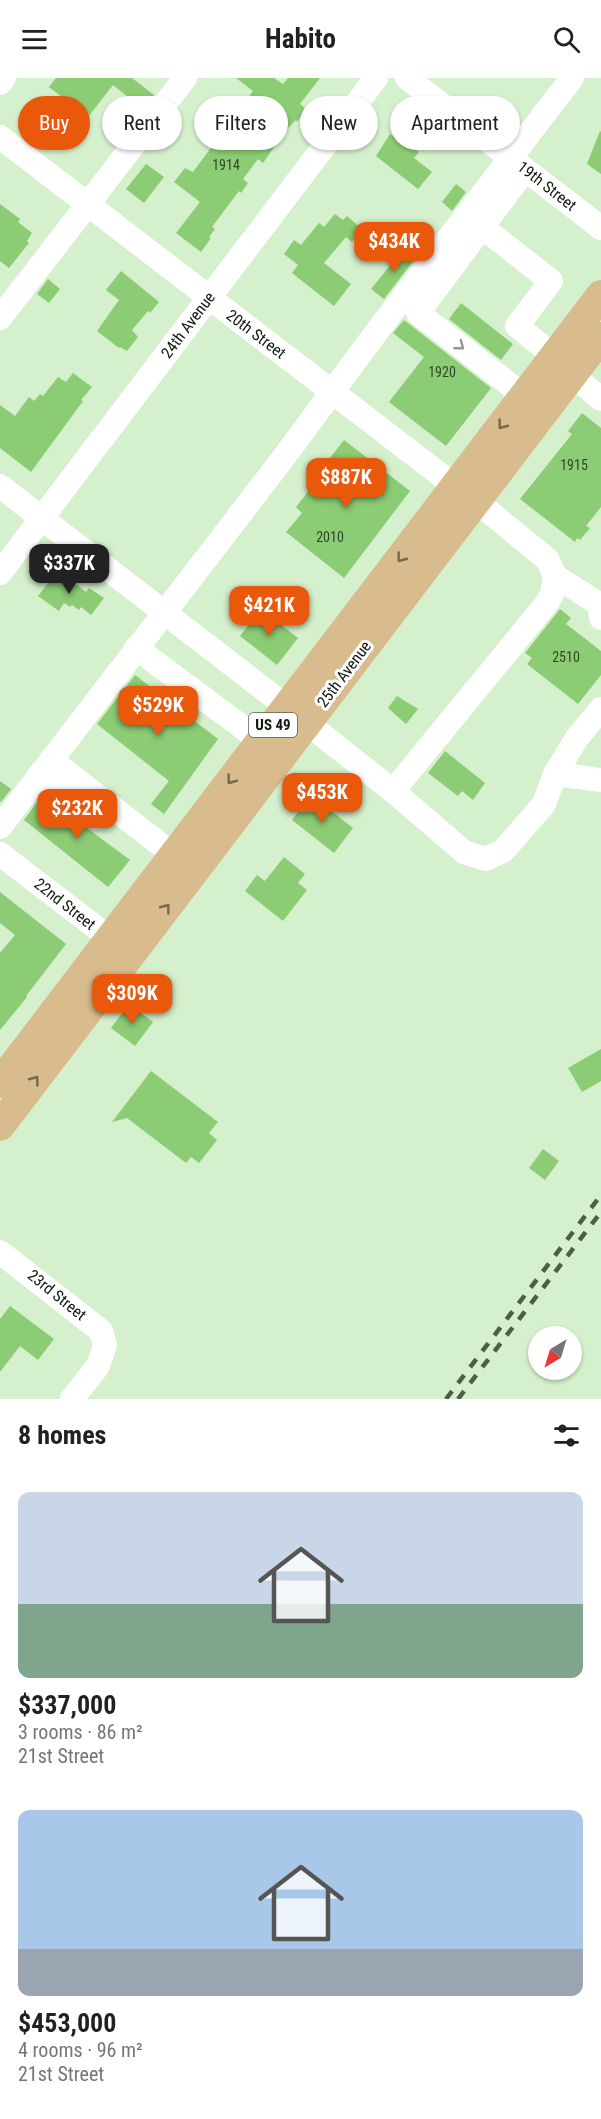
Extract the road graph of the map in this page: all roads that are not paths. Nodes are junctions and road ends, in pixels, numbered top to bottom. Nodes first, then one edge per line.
1 (4, 78) edge
2 (185, 78) edge
3 (376, 78) edge
4 (407, 78) edge
5 (572, 78) edge
6 (0, 83) edge
7 (0, 137) edge
8 (518, 164) junction
9 (87, 204) junction
10 (482, 227) junction
11 (601, 228) edge
12 (601, 295) edge
13 (209, 297) junction
14 (0, 318) edge
15 (601, 337) edge
16 (563, 366) junction
17 (333, 392) junction
18 (524, 396) junction
19 (601, 399) edge
20 (0, 486) edge
21 (466, 493) junction
22 (42, 519) junction
23 (0, 573) edge
24 (555, 576) junction
25 (164, 612) junction
26 (601, 618) edge
27 (136, 648) junction
28 (601, 709) edge
29 (297, 715) junction
30 (261, 741) junction
31 (46, 767) junction
32 (555, 774) junction
33 (601, 780) edge
34 (393, 791) junction
35 (115, 809) junction
36 (0, 827) edge
37 (0, 854) edge
38 (174, 855) junction
39 (120, 947) junction
40 (0, 1083) edge
41 (0, 1126) edge
42 (0, 1252) edge
43 (72, 1399) edge

1 - 6 street
2 - 9 street
3 - 13 street, 24th Avenue
4 - 8 street, 19th Street
5 - 8 street
7 - 9 street, 20th Street
8 - 10 street
8 - 11 street, 19th Street
8 - 17 street
9 - 13 street, 20th Street
9 - 14 street
10 - 16 street
10 -> 18 street
12 - 16 main road, 25th Avenue / US 49
13 - 17 street, 20th Street
13 - 22 street, 24th Avenue
15 - 16 main road, 25th Avenue / US 49
16 - 18 main road, 25th Avenue / US 49
16 - 19 street
16 - 21 main road, 25th Avenue / US 49
17 - 21 street, 20th Street
17 - 25 street
18 -> 21 main road, 25th Avenue / US 49
20 - 22 street
21 - 24 street, 20th Street
21 - 29 main road, 25th Avenue / US 49
22 - 23 street, 24th Avenue
22 - 25 street
24 - 26 street
24 - 34 street
25 - 27 street
25 - 29 street
27 - 30 street
27 - 31 street
28 - 32 street
29 - 30 main road, 25th Avenue / US 49
29 - 34 street
39 -> 29 main road, 25th Avenue / US 49
30 -> 38 main road, 25th Avenue / US 49
31 - 35 street
31 - 35 street
31 - 36 street
32 - 33 street
32 - 34 street
35 - 38 street
37 - 39 street, 22nd Street
38 - 39 main road, 25th Avenue / US 49
39 - 40 main road, 25th Avenue / US 49
41 -> 39 main road, 25th Avenue / US 49
42 - 43 street, 23rd Street

